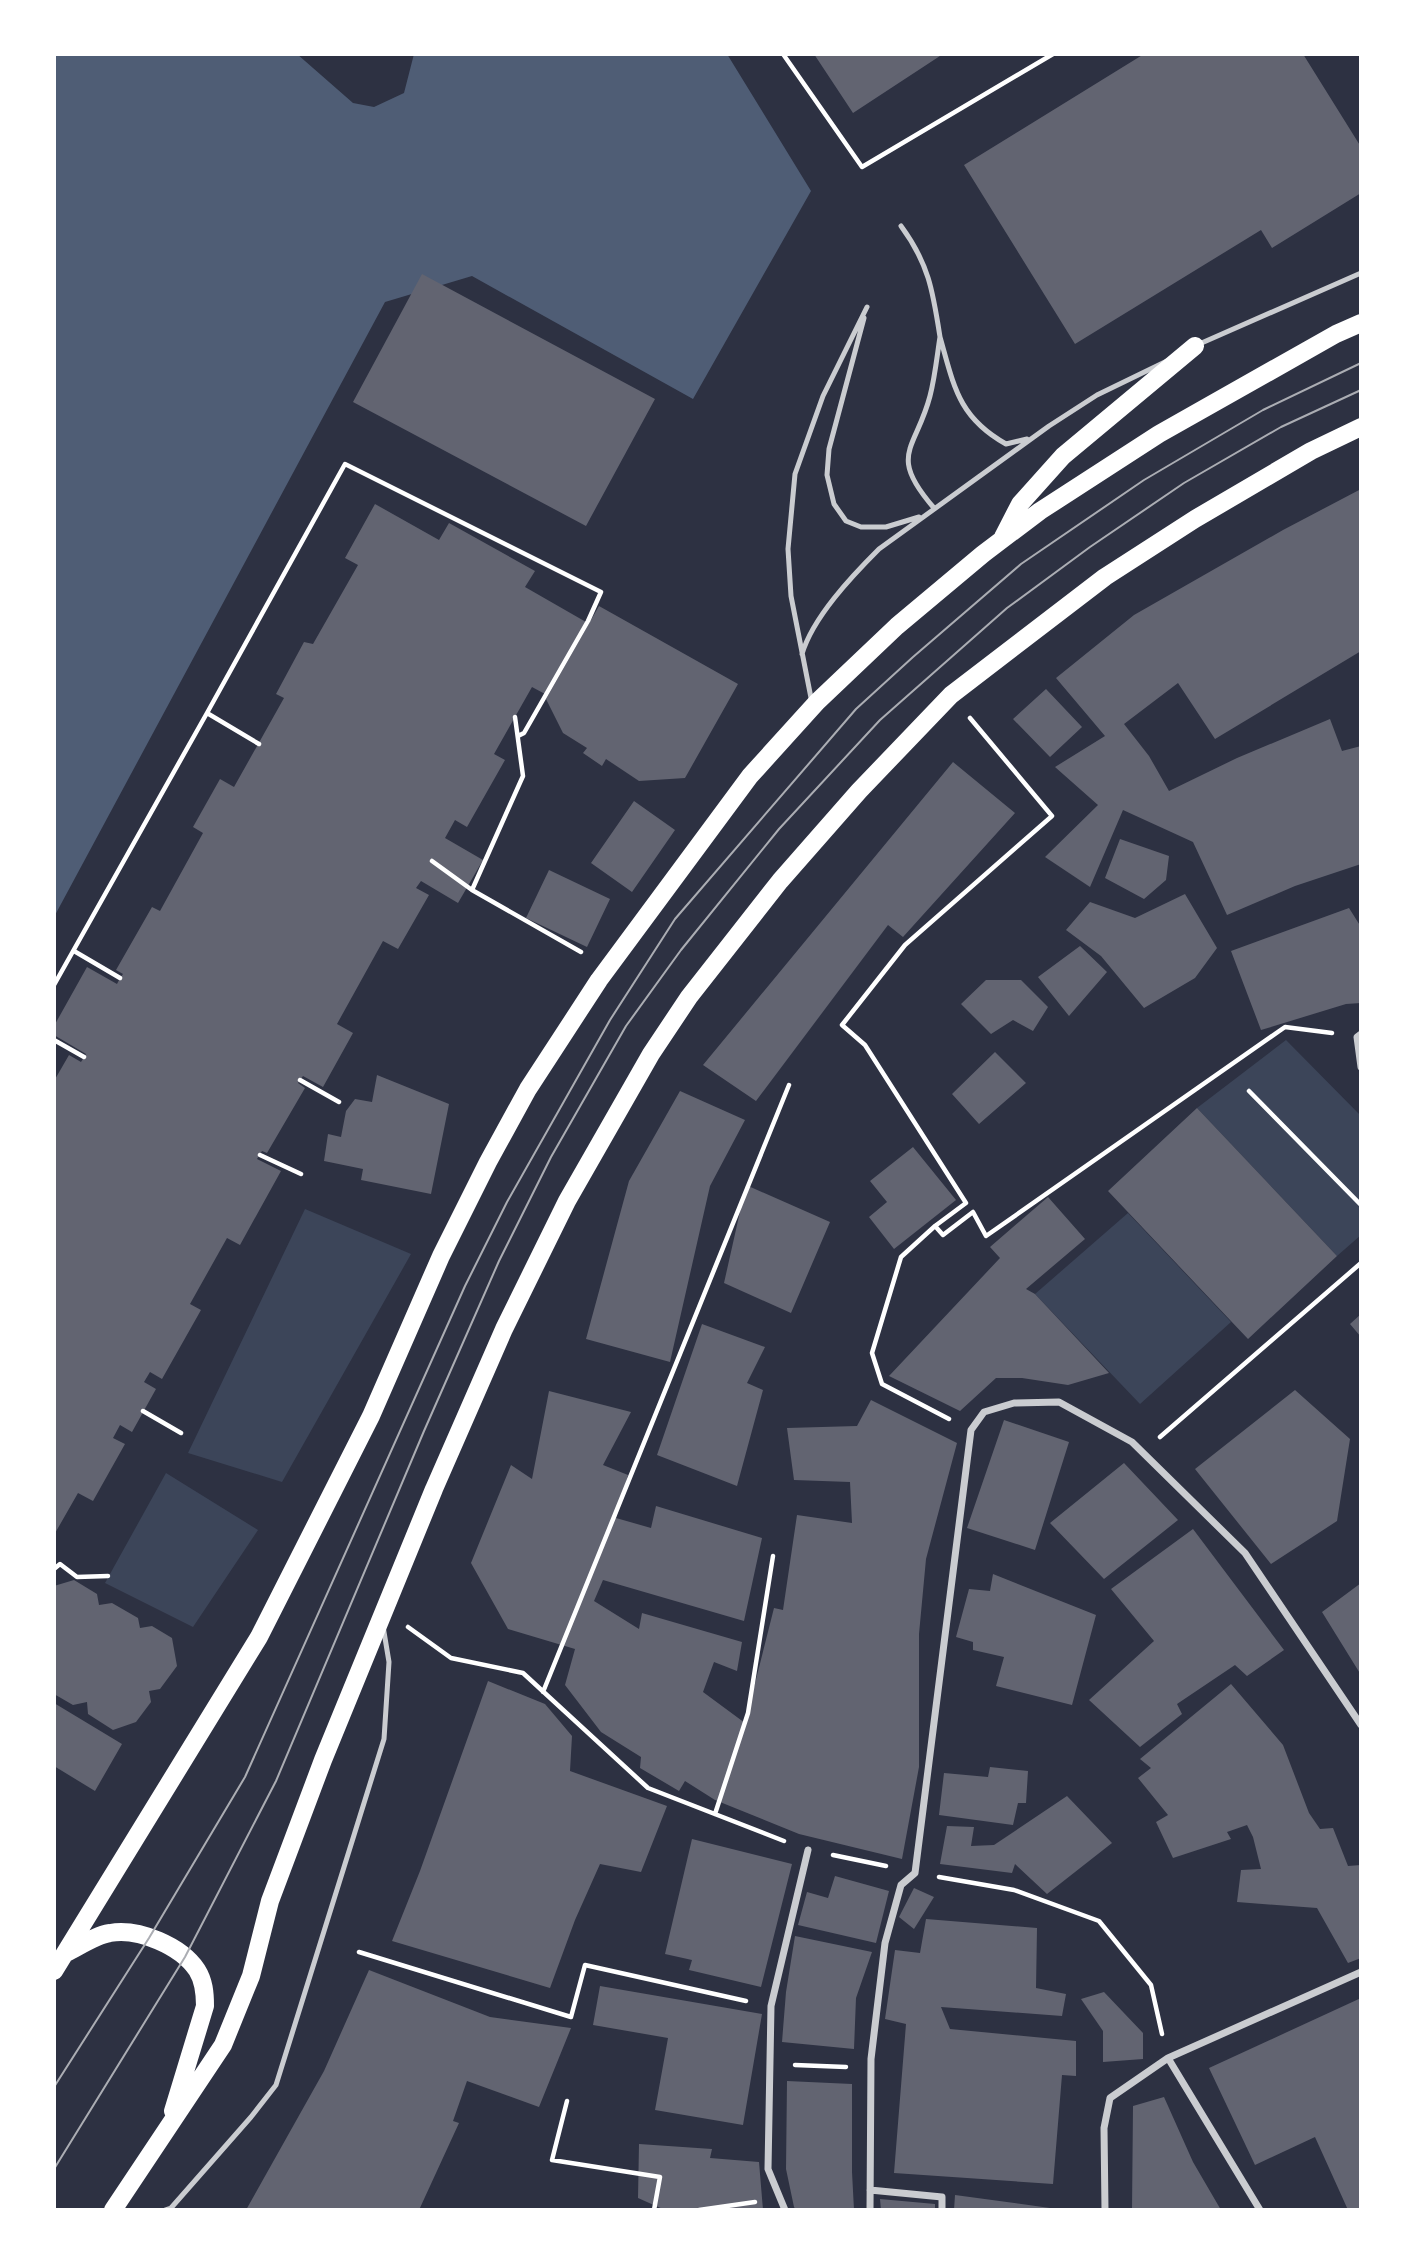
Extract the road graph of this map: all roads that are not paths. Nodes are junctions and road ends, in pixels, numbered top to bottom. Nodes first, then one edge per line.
1 (901, 226) dead end
2 (1361, 273) edge
3 (1361, 323) edge
4 (940, 337) junction
5 (1195, 346) junction
6 (1361, 427) edge
7 (1039, 433) junction
8 (934, 508) junction
9 (922, 516) junction
10 (1001, 540) junction
11 (802, 654) junction
12 (813, 708) junction
13 (1359, 1035) edge
14 (1361, 1068) edge
15 (383, 1614) junction
16 (1361, 1725) edge
17 (808, 1850) road end
18 (66, 1952) junction
19 (54, 1971) edge
20 (1361, 1972) edge
21 (1168, 2058) junction
22 (168, 2127) junction
23 (870, 2190) junction
24 (113, 2210) edge
25 (165, 2210) edge
26 (785, 2210) edge
27 (870, 2210) edge
28 (942, 2210) edge
29 (1105, 2210) edge
30 (1260, 2210) edge

1 - 4 lane
2 - 5 lane
3 - 10 main road
4 - 7 lane
4 - 8 lane
5 - 7 lane
5 - 10 main road
6 - 15 main road
7 - 8 lane
8 - 9 lane
9 - 11 lane
9 - 11 lane
10 - 12 main road
11 - 12 lane
12 - 18 main road
13 - 14 street
15 - 22 main road
15 - 25 lane
16 - 23 street
17 - 26 street
18 - 19 main road
18 - 22 main road
20 - 21 street
21 - 29 street
21 - 30 street
22 - 24 main road
23 - 27 street
23 - 28 street

